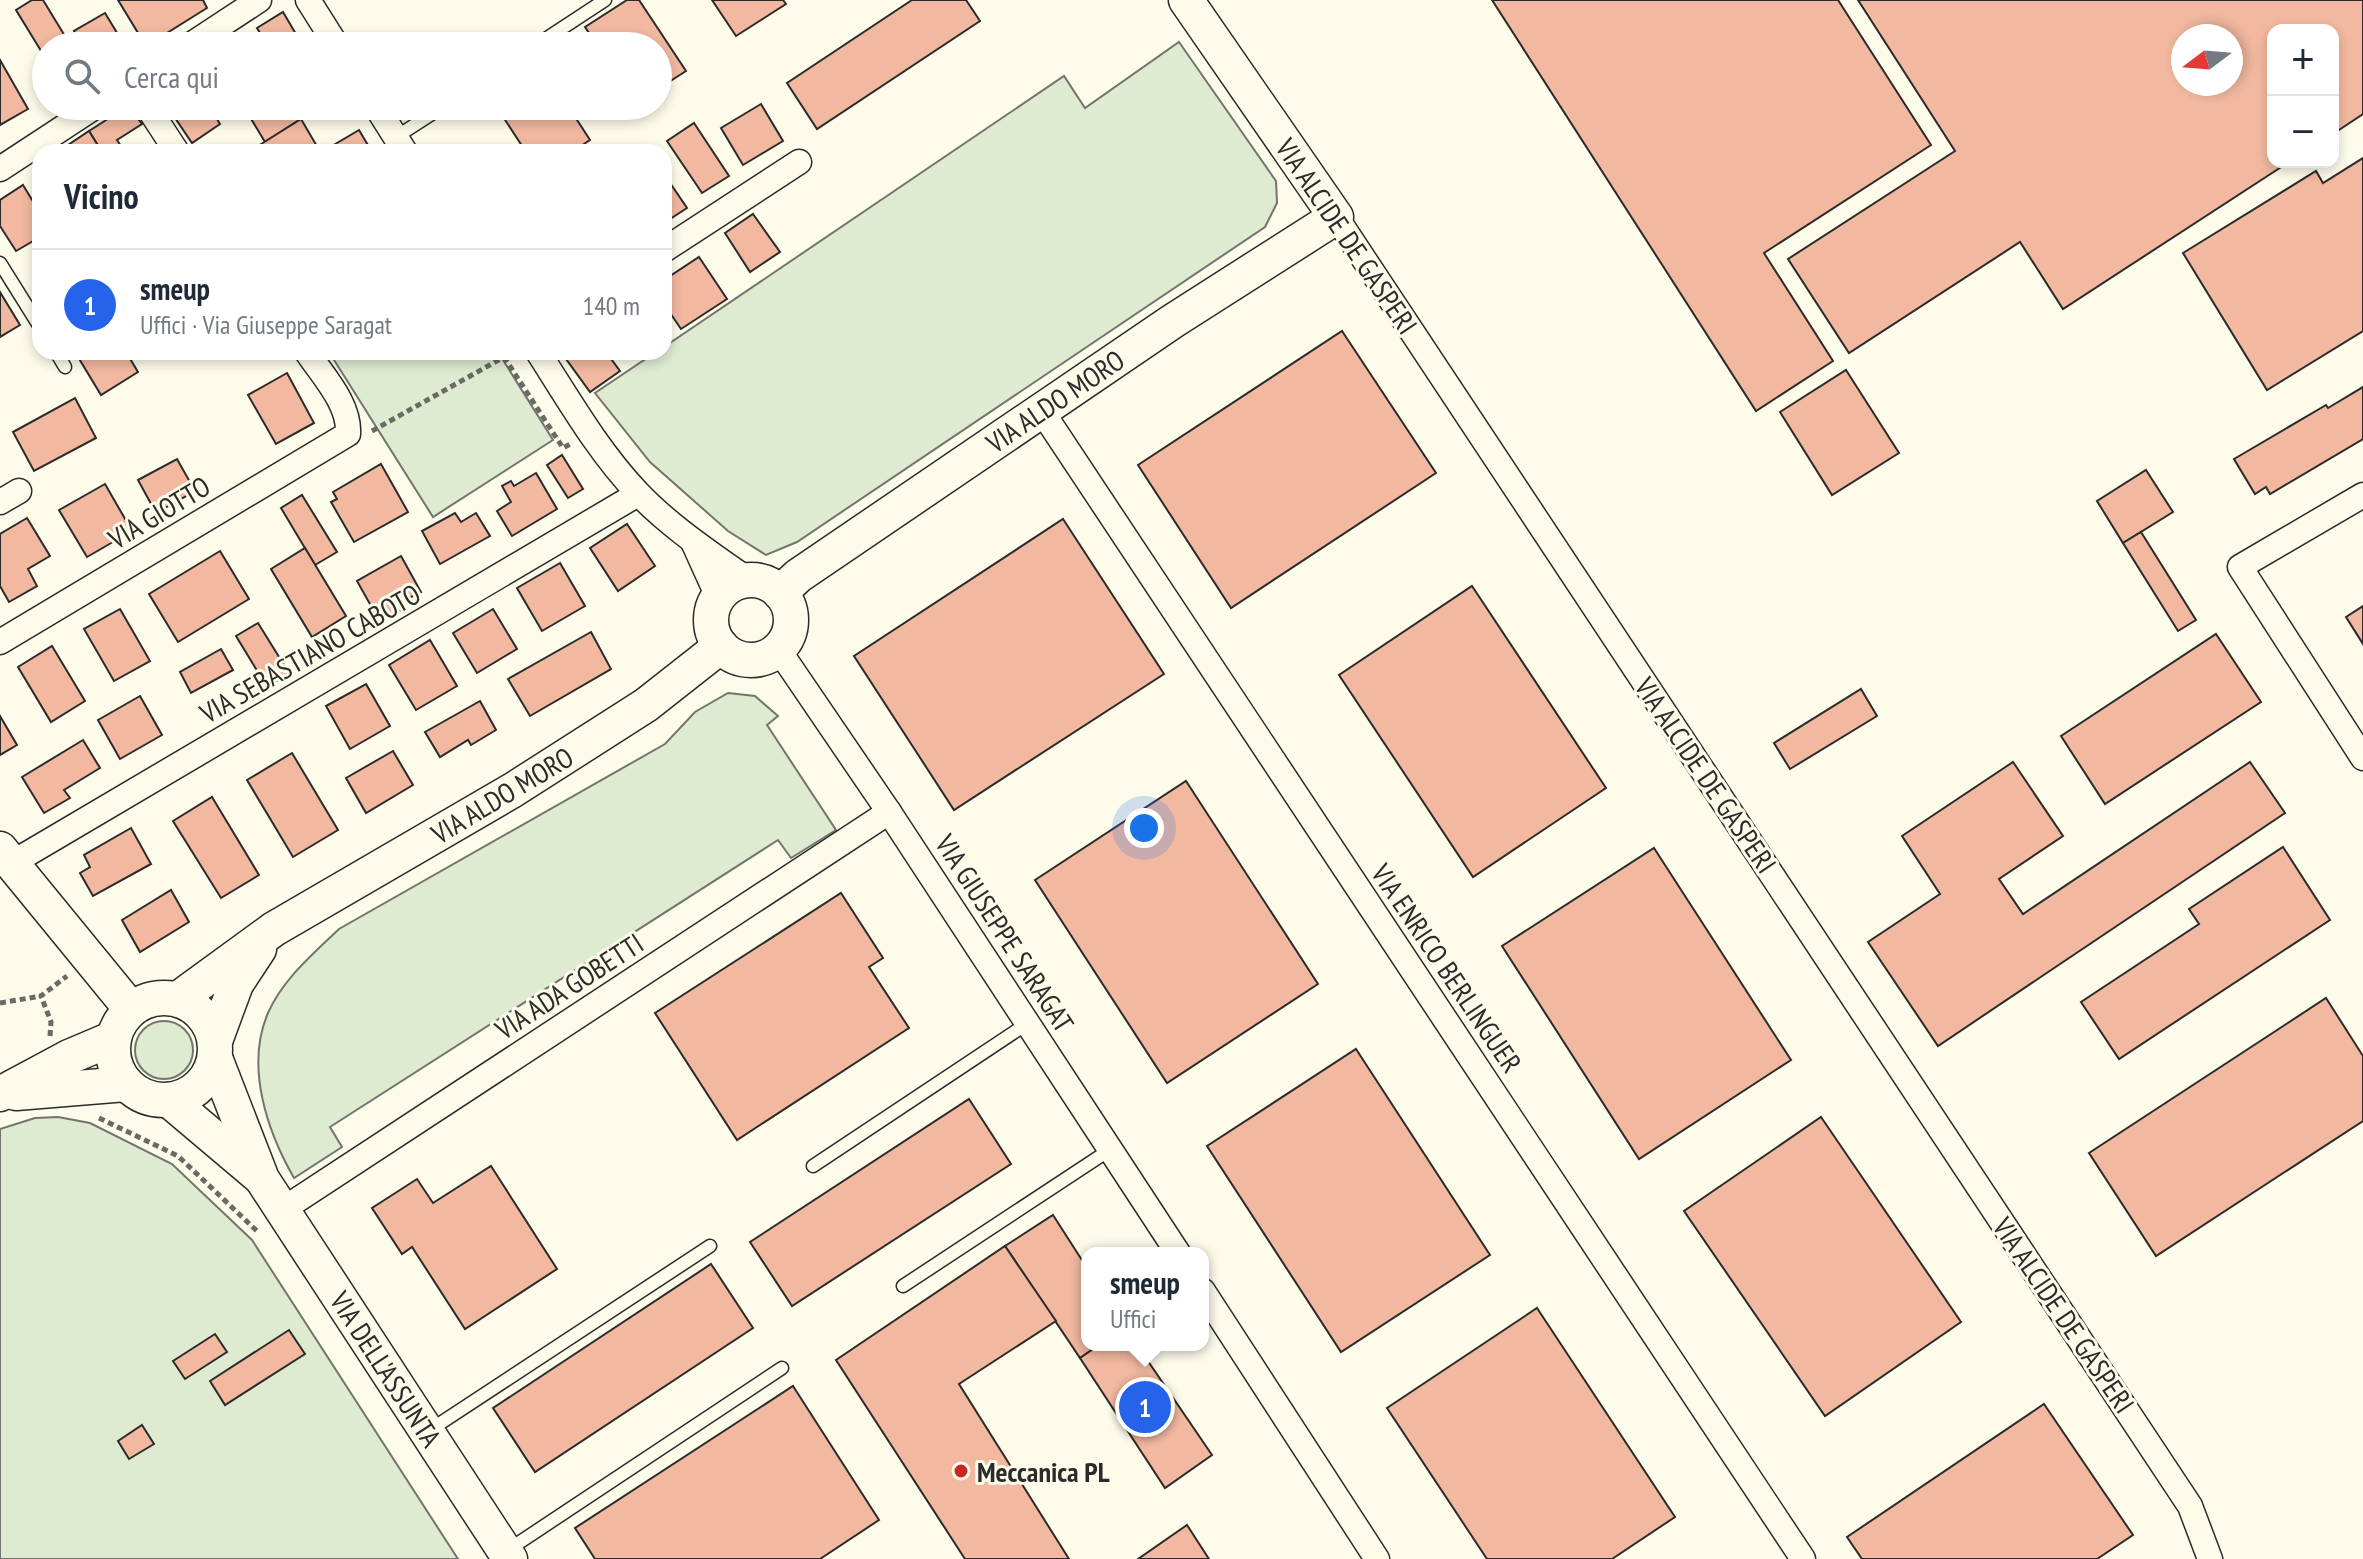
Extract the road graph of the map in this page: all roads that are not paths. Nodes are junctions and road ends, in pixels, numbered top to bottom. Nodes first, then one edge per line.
1 (259, 0) edge
2 (308, 0) edge
3 (605, 0) edge
4 (1186, 0) edge
5 (210, 32) edge
6 (328, 32) edge
7 (556, 32) edge
8 (75, 120) edge
9 (156, 120) edge
10 (385, 120) edge
11 (428, 120) edge
12 (38, 144) edge
13 (172, 144) edge
14 (399, 144) edge
15 (401, 144) edge
16 (32, 148) edge
17 (799, 162) dead end
18 (0, 169) edge
19 (1336, 217) junction
20 (672, 245) edge
21 (0, 263) edge
22 (32, 314) edge
23 (61, 360) edge
24 (312, 360) edge
25 (543, 360) edge
26 (65, 367) dead end
27 (1041, 410) junction
28 (638, 494) junction
29 (2363, 495) edge
30 (693, 541) junction
31 (748, 580) junction
32 (780, 593) junction
33 (718, 597) junction
34 (0, 642) edge
35 (721, 646) junction
36 (778, 649) junction
37 (2363, 758) edge
38 (889, 812) junction
39 (6, 856) edge
40 (274, 929) junction
41 (178, 999) junction
42 (131, 1009) junction
43 (1028, 1023) junction
44 (114, 1038) junction
45 (215, 1050) junction
46 (126, 1084) junction
47 (0, 1094) edge
48 (169, 1100) junction
49 (1111, 1149) junction
50 (813, 1166) dead end
51 (262, 1179) junction
52 (270, 1222) junction
53 (710, 1246) dead end
54 (1174, 1247) edge
55 (903, 1286) dead end
56 (1209, 1301) edge
57 (782, 1368) dead end
58 (427, 1432) junction
59 (508, 1555) edge
60 (1370, 1556) edge
61 (1803, 1559) edge
62 (2210, 1559) edge

1 - 5 street
2 - 6 street
3 - 7 lane
4 - 19 street, VIA ALCIDE DE GASPERI
8 - 12 street
9 - 13 street
10 - 14 street
11 - 15 lane
16 - 18 street
17 - 20 street
19 - 27 street, VIA ALDO MORO
19 - 62 street, VIA ALCIDE DE GASPERI
21 - 22 lane
23 - 26 lane
24 - 34 street, VIA GIOTTO
25 - 28 street
27 - 32 street, VIA ALDO MORO
27 - 61 street, VIA ENRICO BERLINGUER
28 - 30 street
28 - 39 street, VIA SEBASTIANO CABOTO
29 - 37 street
30 - 31 street
30 - 33 street
31 - 32 street
31 - 33 street
32 - 36 street
33 - 35 street
35 - 36 street
35 - 40 street, VIA ALDO MORO
36 - 38 street, VIA GIUSEPPE SARAGAT
38 - 43 street, VIA GIUSEPPE SARAGAT
38 - 52 street, VIA ADA GOBETTI
39 - 42 street
40 - 41 street, VIA ALDO MORO
40 - 45 street, VIA ALDO MORO
41 - 42 street
41 - 45 street
42 - 44 street
43 - 49 street, VIA GIUSEPPE SARAGAT
43 - 50 lane
44 - 46 street
44 - 47 street
45 - 48 street
45 - 51 street, VIA DELL'ASSUNTA
46 - 47 street
46 - 48 street
48 - 51 street, VIA DELL'ASSUNTA
49 - 54 street, VIA GIUSEPPE SARAGAT
49 - 55 lane
51 - 52 street, VIA DELL'ASSUNTA
52 - 58 street, VIA DELL'ASSUNTA
53 - 58 lane
56 - 60 street
57 - 59 lane
58 - 59 street, VIA DELL'ASSUNTA

